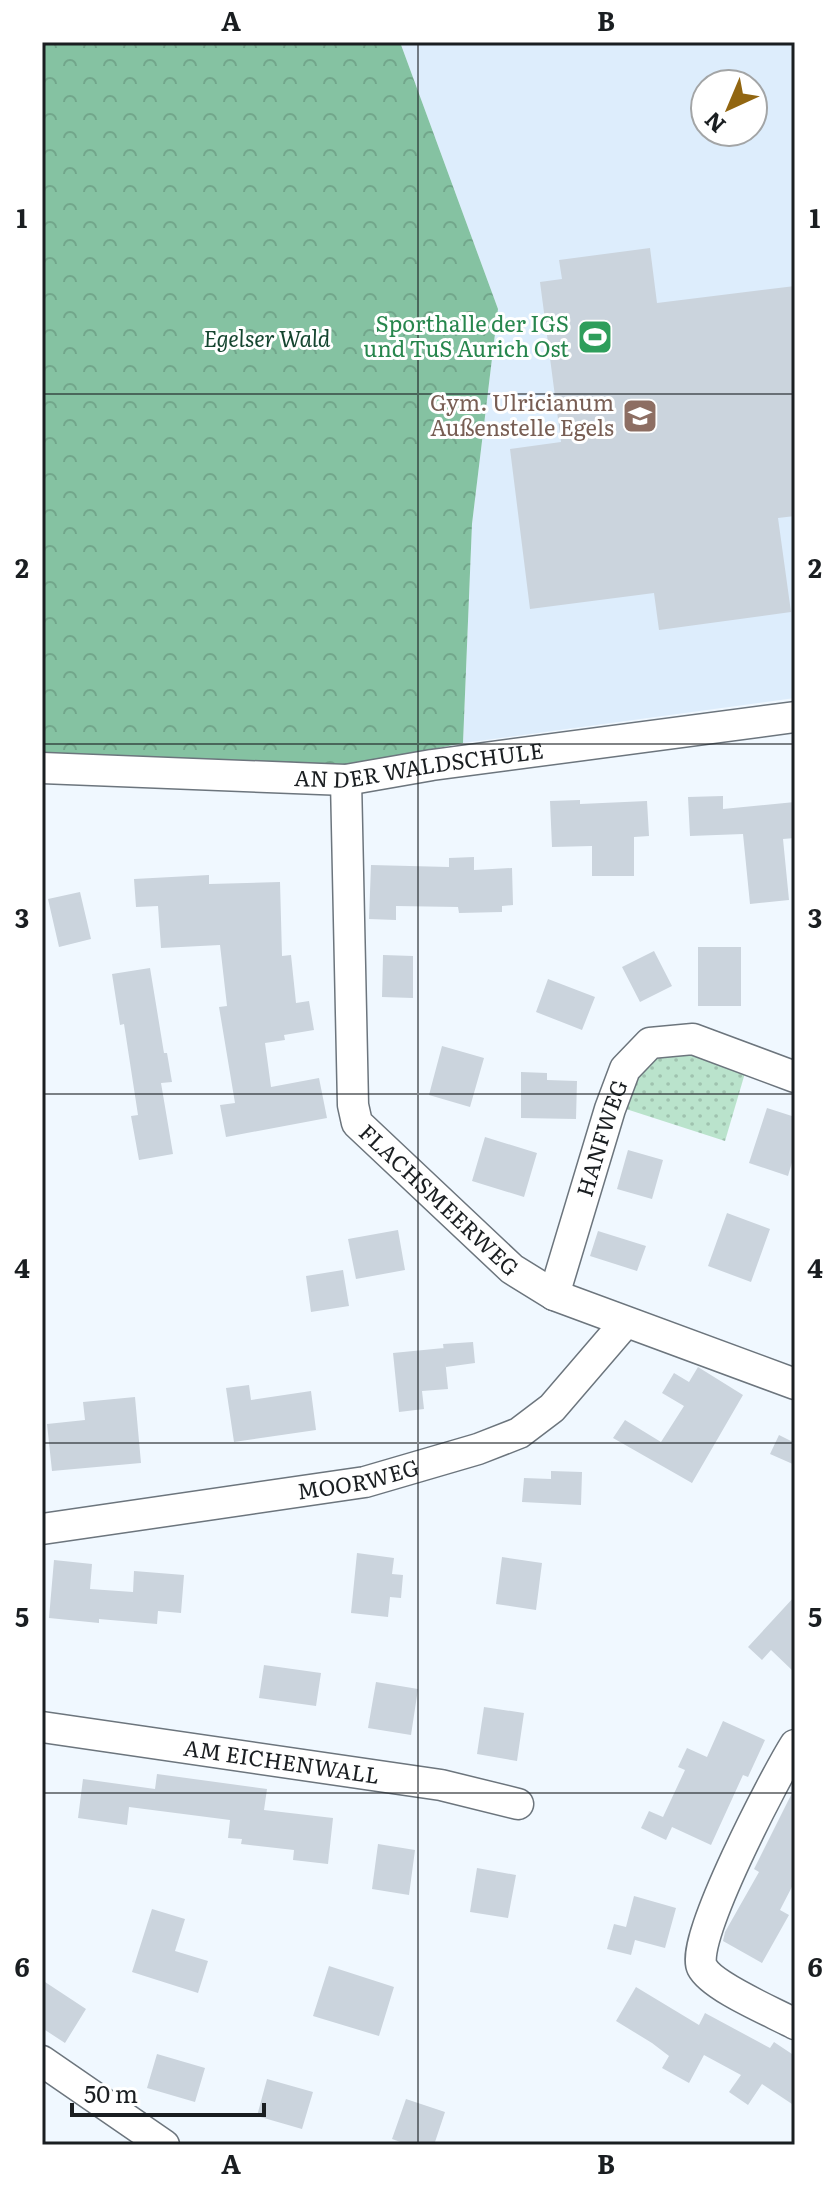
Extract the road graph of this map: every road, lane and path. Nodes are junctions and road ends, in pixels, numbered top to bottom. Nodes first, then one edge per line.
1 (795, 717) edge
2 (42, 768) edge
3 (346, 780) junction
4 (795, 1077) edge
5 (554, 1295) junction
6 (625, 1323) junction
7 (795, 1384) edge
8 (42, 1529) edge
9 (42, 1727) edge
10 (795, 1745) edge
11 (518, 1804) dead end
12 (795, 2024) edge
13 (42, 2061) edge
14 (164, 2145) edge

1 - 3 street, AN DER WALDSCHULE
2 - 3 street, AN DER WALDSCHULE
3 - 5 street, FLACHSMEERWEG
4 - 5 street, HANFWEG
5 - 6 street, FLACHSMEERWEG
6 - 7 street, FLACHSMEERWEG
6 - 8 street, MOORWEG
9 - 11 street, AM EICHENWALL
10 - 12 street
13 - 14 street

